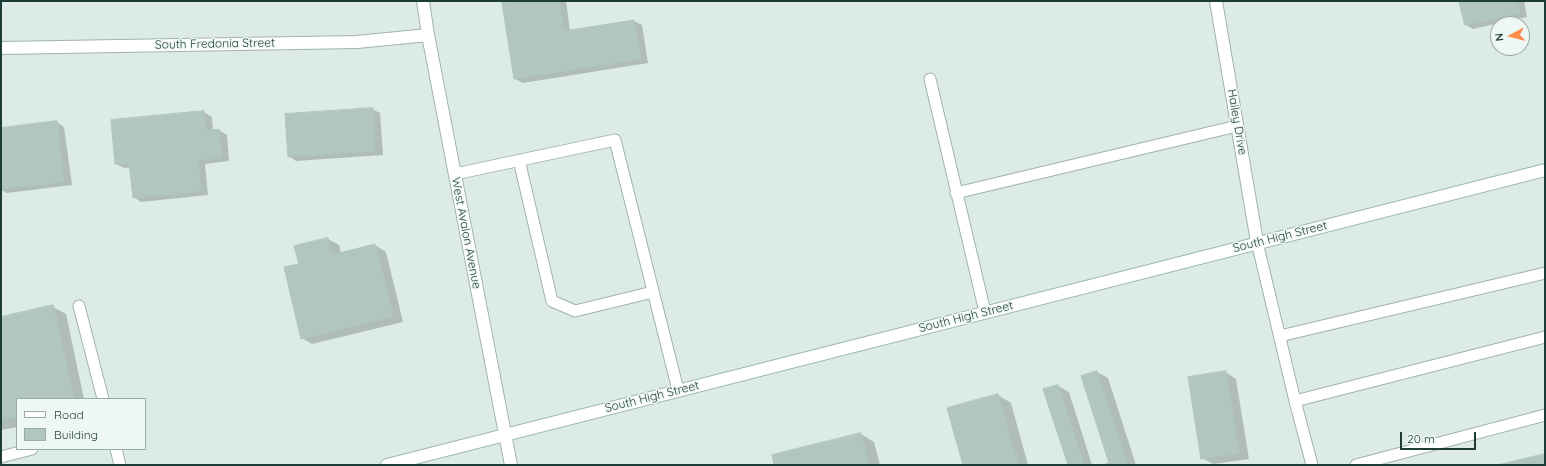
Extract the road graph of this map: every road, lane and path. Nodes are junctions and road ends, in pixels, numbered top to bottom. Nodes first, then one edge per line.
1 (423, 1) edge
2 (1216, 1) edge
3 (428, 35) junction
4 (1, 48) edge
5 (930, 79) dead end
6 (1237, 126) junction
7 (519, 160) junction
8 (1545, 170) edge
9 (455, 174) junction
10 (956, 193) junction
11 (1257, 242) junction
12 (1545, 273) edge
13 (653, 292) junction
14 (79, 306) dead end
15 (985, 312) junction
16 (1280, 336) junction
17 (1545, 337) edge
18 (678, 390) junction
19 (103, 398) edge
20 (1295, 401) junction
21 (1545, 415) edge
22 (504, 435) junction
23 (28, 450) edge
24 (116, 450) edge
25 (1, 457) edge
26 (120, 465) edge
27 (387, 465) edge
28 (511, 465) edge
29 (1312, 465) edge
30 (1356, 465) edge

1 - 3 main road, West Avalon Avenue
2 - 6 main road, Hailey Drive
3 - 4 main road, South Fredonia Street
3 - 9 main road, West Avalon Avenue
5 - 10 lane
6 - 10 lane
6 - 11 main road, Hailey Drive
7 - 9 lane
7 - 13 lane
7 - 13 lane
8 - 11 main road, South High Street
9 - 22 main road, West Avalon Avenue
10 - 15 lane
11 - 15 main road, South High Street
11 - 16 lane
12 - 16 lane
13 - 18 lane
14 - 19 lane
15 - 18 main road, South High Street
16 - 20 lane
17 - 20 lane
18 - 22 main road, South High Street
20 - 29 lane
21 - 30 lane
22 - 27 main road, South High Street
22 - 28 main road, West Avalon Avenue
23 - 25 lane
24 - 26 lane

